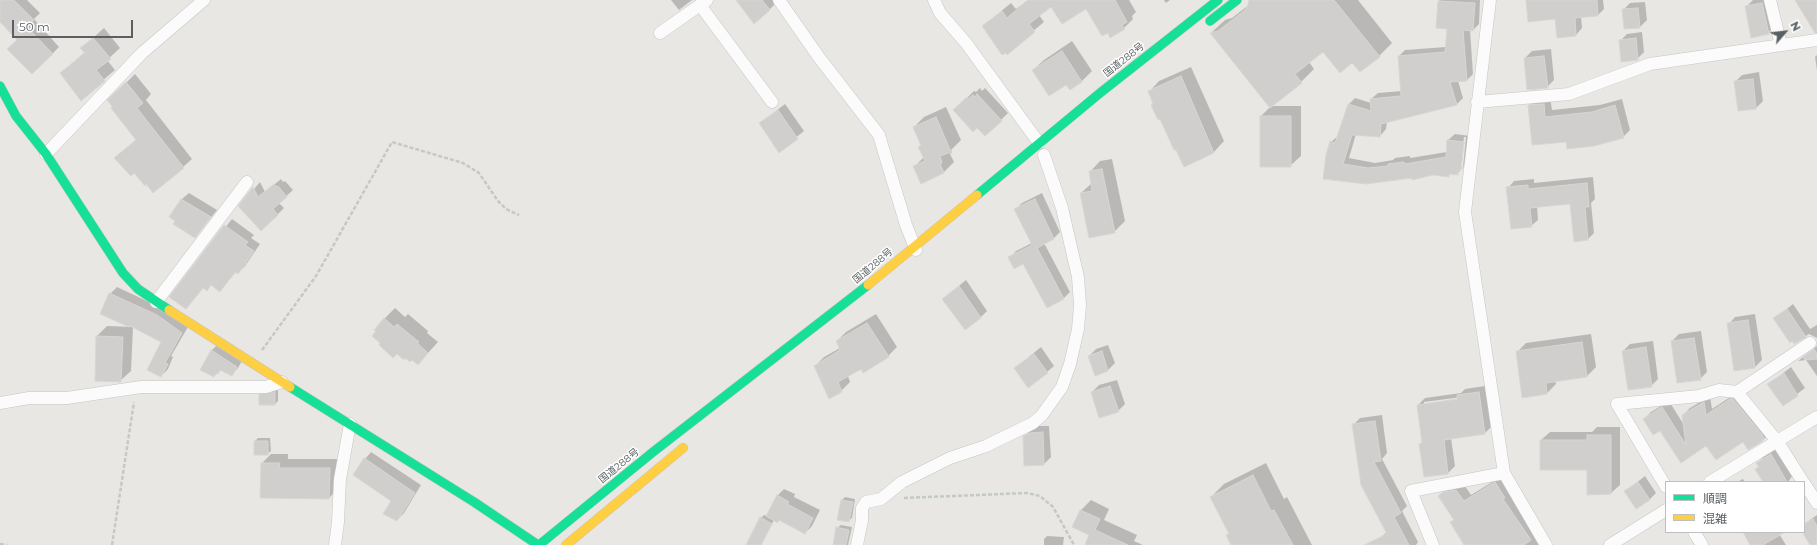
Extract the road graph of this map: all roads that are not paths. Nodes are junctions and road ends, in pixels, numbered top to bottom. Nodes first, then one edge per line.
1 (204, 0) edge
2 (779, 0) edge
3 (934, 0) edge
4 (1218, 0) edge
5 (1237, 0) edge
6 (1490, 0) edge
7 (1770, 0) edge
8 (703, 3) edge
9 (1202, 28) dead end
10 (660, 33) dead end
11 (1817, 40) edge
12 (1780, 45) junction
13 (0, 86) edge
14 (772, 102) dead end
15 (1477, 102) junction
16 (1039, 143) junction
17 (1047, 152) joint
18 (46, 154) junction
19 (247, 182) dead end
20 (916, 250) junction
21 (156, 302) junction
22 (1810, 343) dead end
23 (799, 350) dead end
24 (282, 382) junction
25 (1737, 392) junction
26 (0, 404) edge
27 (1817, 416) edge
28 (350, 424) junction
29 (691, 441) dead end
30 (1777, 441) junction
31 (1504, 473) junction
32 (1712, 481) edge
33 (1803, 481) edge
34 (1805, 484) edge
35 (1665, 485) edge
36 (1817, 503) edge
37 (1665, 511) edge
38 (1695, 533) edge
39 (335, 545) edge
40 (539, 545) edge
41 (566, 545) edge
42 (857, 545) edge
43 (1433, 545) edge
44 (1546, 545) edge
45 (1610, 545) edge
46 (1702, 545) edge

1 - 18 street
2 - 20 street
3 - 16 street
4 - 16 main road, 国道288号
5 - 9 main road
6 - 15 street
7 - 12 street
8 - 10 street
8 - 14 street
11 - 12 street
12 - 15 street
13 - 18 main road
15 - 31 street
16 - 20 main road, 国道288号
17 - 20 main road, 国道288号
17 - 42 street
18 - 21 main road
19 - 21 street
20 - 23 main road, 国道288号
20 - 40 main road, 国道288号
21 - 24 main road
22 - 25 street
24 - 26 street
24 - 28 main road
25 - 30 street
25 - 35 street
27 - 30 street
28 - 39 street
28 - 40 main road
29 - 41 main road
30 - 32 street
30 - 33 street
31 - 43 street
31 - 44 street
34 - 36 street
37 - 45 street
38 - 46 street

